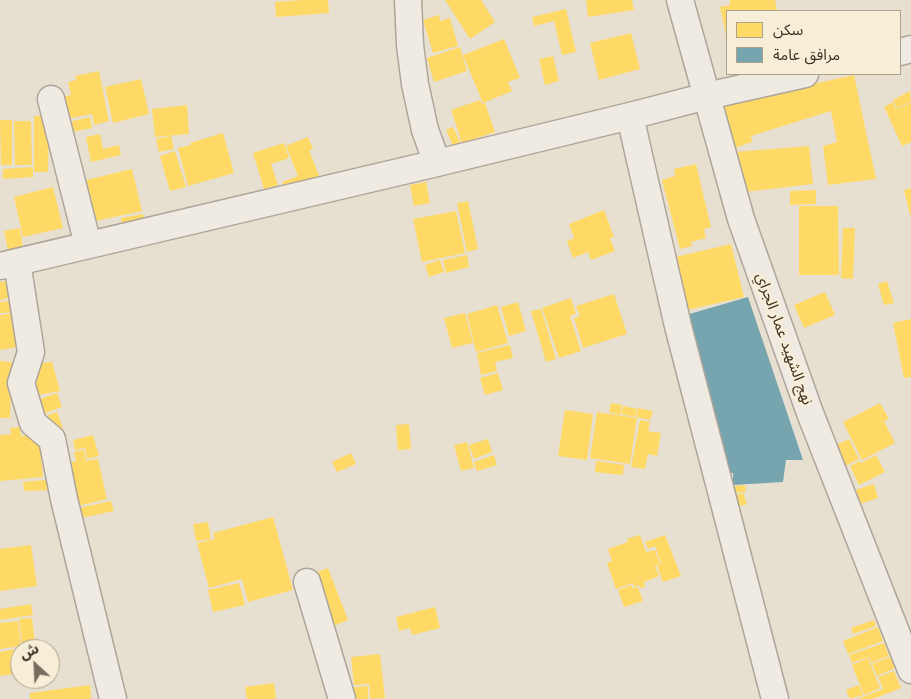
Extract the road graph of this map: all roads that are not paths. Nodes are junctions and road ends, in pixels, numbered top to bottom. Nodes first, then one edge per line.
1 (408, 0) edge
2 (680, 0) edge
3 (801, 75) edge
4 (707, 96) junction
5 (51, 99) dead end
6 (630, 116) junction
7 (437, 163) junction
8 (88, 245) junction
9 (5, 262) edge
10 (307, 582) dead end
11 (911, 670) edge
12 (113, 699) edge
13 (342, 699) edge
14 (775, 699) edge

1 - 7 street
2 - 4 street, نهج الشهيد عمار الجراي
3 - 4 street
4 - 6 street
4 - 11 street, نهج الشهيد عمار الجراي
5 - 8 street
6 - 7 street
6 - 14 street
7 - 8 street
8 - 9 street
9 - 12 street
10 - 13 street

